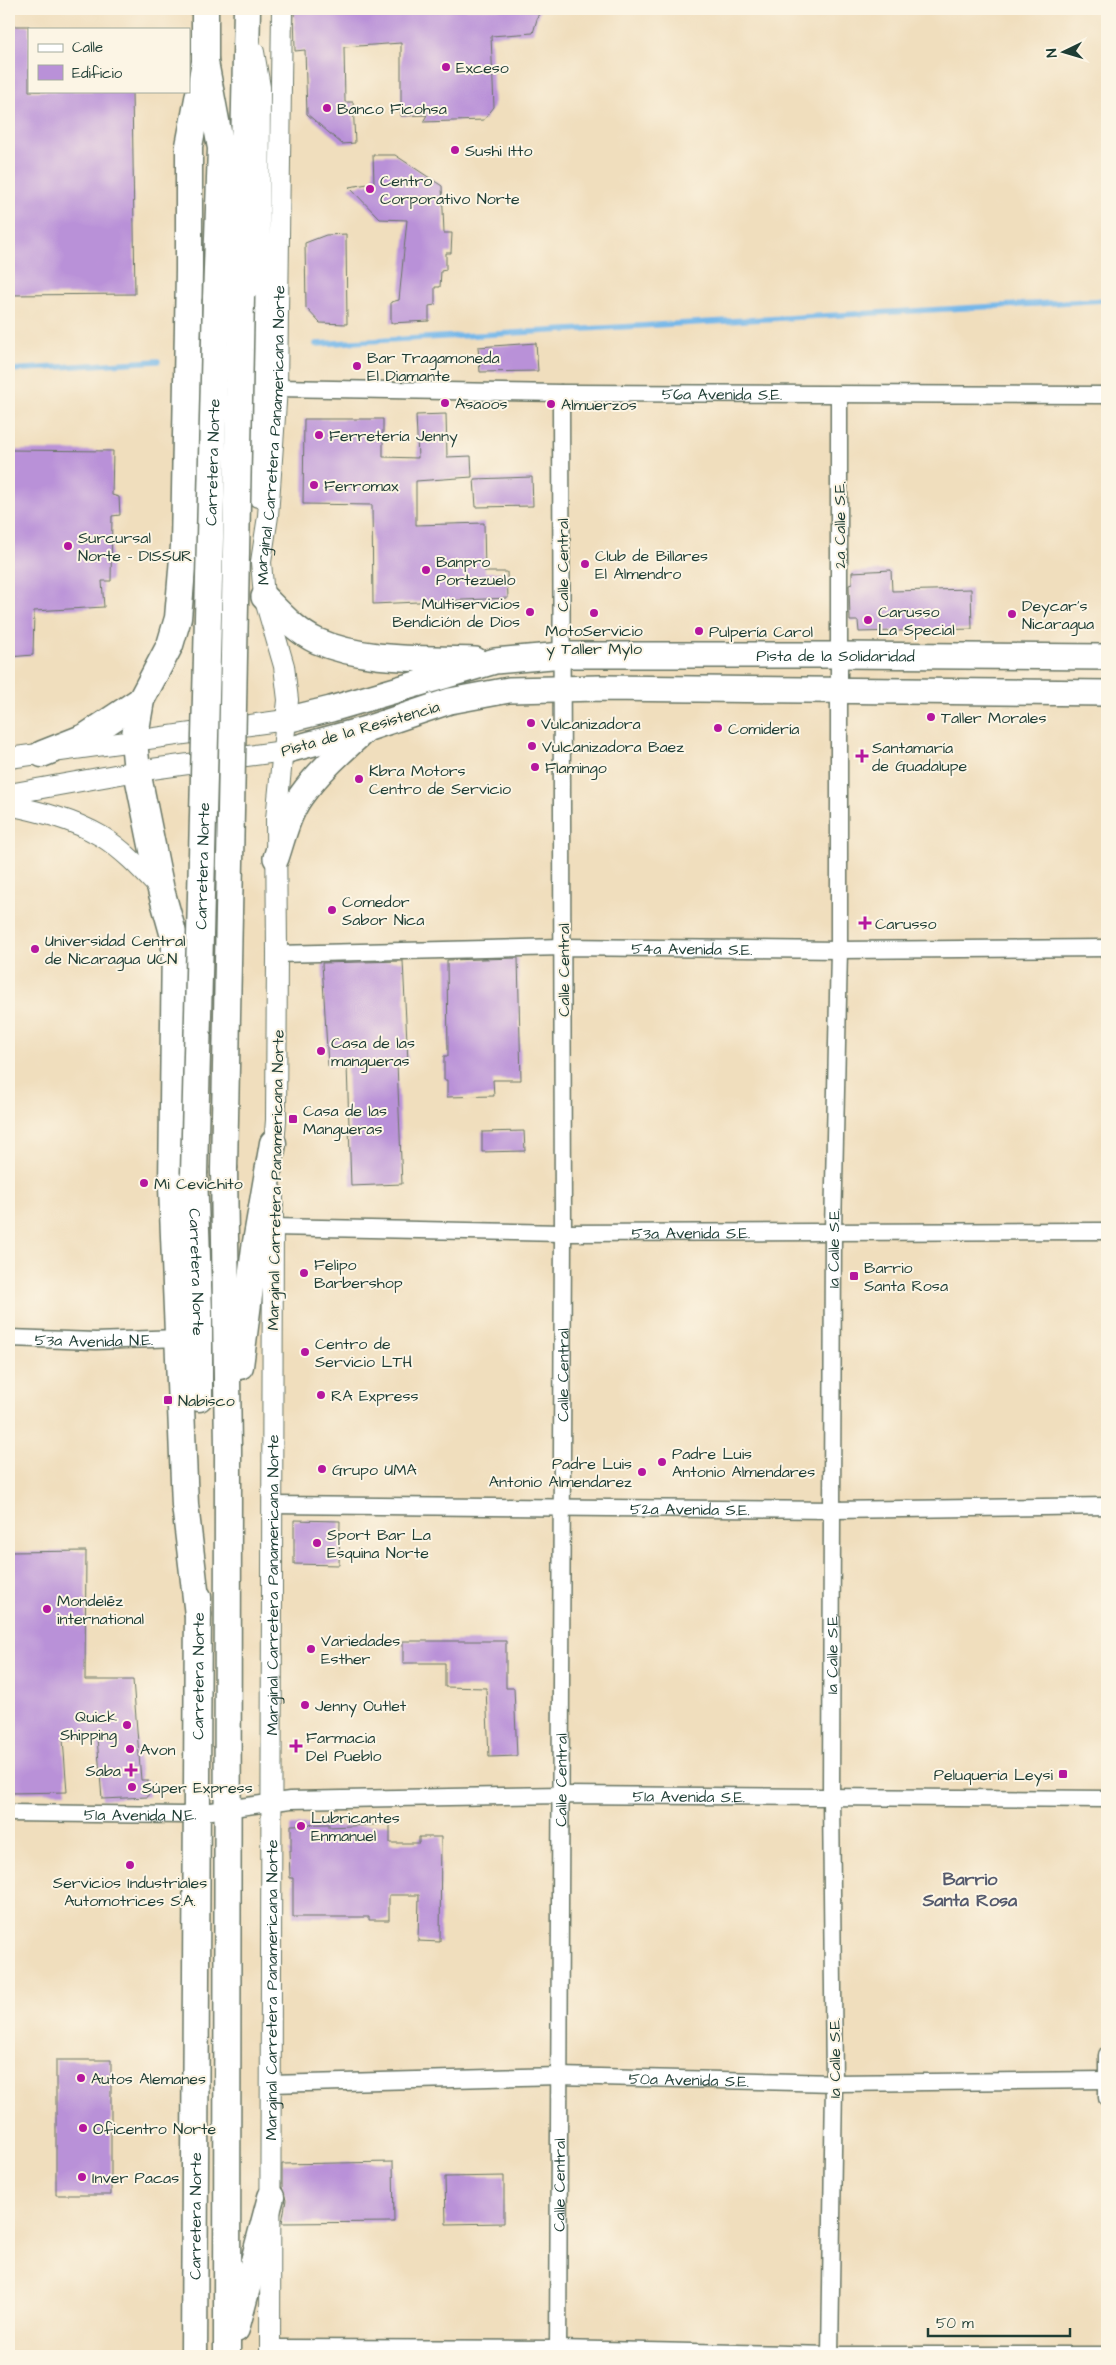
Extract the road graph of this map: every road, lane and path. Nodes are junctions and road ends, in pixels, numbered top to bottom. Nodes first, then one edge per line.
1 (205, 9) edge
2 (247, 9) edge
3 (282, 9) edge
4 (205, 62) junction
5 (228, 297) junction
6 (277, 388) junction
7 (561, 393) junction
8 (839, 395) junction
9 (1107, 395) edge
10 (261, 562) junction
11 (264, 597) junction
12 (839, 654) junction
13 (563, 655) junction
14 (1107, 657) edge
15 (495, 661) junction
16 (563, 689) junction
17 (838, 690) junction
18 (1107, 692) edge
19 (141, 700) junction
20 (286, 720) junction
21 (366, 729) junction
22 (134, 742) junction
23 (284, 751) junction
24 (42, 754) junction
25 (9, 758) edge
26 (137, 771) junction
27 (9, 794) edge
28 (9, 805) edge
29 (276, 858) junction
30 (161, 890) junction
31 (563, 947) junction
32 (1107, 948) edge
33 (839, 950) junction
34 (278, 954) junction
35 (273, 1143) junction
36 (273, 1227) junction
37 (833, 1231) junction
38 (1107, 1231) edge
39 (563, 1233) junction
40 (9, 1338) edge
41 (179, 1338) junction
42 (228, 1448) junction
43 (1107, 1497) edge
44 (272, 1505) junction
45 (1107, 1506) edge
46 (562, 1507) junction
47 (833, 1510) junction
48 (1107, 1520) edge
49 (198, 1615) junction
50 (561, 1795) junction
51 (831, 1797) junction
52 (1107, 1799) edge
53 (271, 1803) junction
54 (227, 1809) junction
55 (9, 1813) edge
56 (196, 1813) junction
57 (1107, 2055) edge
58 (559, 2076) junction
59 (1107, 2080) edge
60 (834, 2083) junction
61 (270, 2084) junction
62 (1107, 2098) edge
63 (271, 2197) junction
64 (270, 2352) edge
65 (558, 2353) edge
66 (1107, 2355) edge
67 (194, 2356) edge
68 (228, 2356) edge
69 (830, 2356) edge

1 - 4 highway, Carretera Norte
2 - 5 highway, Carretera Norte
2 - 10 street
3 - 6 street, Marginal Carretera Panamericana Norte
4 - 5 highway, Carretera Norte
4 - 19 highway
5 - 42 highway, Carretera Norte, bridge
5 - 49 highway, Carretera Norte, bridge
6 - 7 street, 56a Avenida S.E.
6 - 10 street, Marginal Carretera Panamericana Norte
7 - 8 street, 56a Avenida S.E.
7 - 13 street, Calle Central
8 - 9 street, 56a Avenida S.E.
8 - 12 street, 2a Calle S.E.
10 - 11 street, Marginal Carretera Panamericana Norte
11 - 15 main road
11 - 20 street, Marginal Carretera Panamericana Norte
12 - 13 main road, Pista de la Solidaridad
12 - 14 main road, Pista de la Solidaridad
12 - 17 street
13 - 15 main road, Pista de la Resistencia
13 - 16 street, Calle Central
15 - 20 main road, Pista de la Resistencia
16 - 17 main road
16 - 21 main road, Pista de la Resistencia
16 - 31 street, Calle Central
17 - 18 main road
17 - 33 street
19 - 22 highway
19 - 24 highway
20 - 22 street, Pista de la Resistencia
20 - 23 street, Marginal Carretera Panamericana Norte
21 - 23 main road, Pista de la Resistencia
21 - 29 main road
22 - 24 street, Pista de la Resistencia
22 - 26 highway
23 - 26 street, Pista de la Resistencia
23 - 29 street, Marginal Carretera Panamericana Norte
24 - 25 street, Pista de la Resistencia
26 - 27 street, Pista de la Resistencia
26 - 30 highway
28 - 30 street
29 - 34 street, Marginal Carretera Panamericana Norte
30 - 41 highway
31 - 33 street, 54a Avenida S.E.
31 - 34 street, 54a Avenida S.E.
31 - 39 street, Calle Central
32 - 33 street, 54a Avenida S.E.
33 - 37 street, 1a Calle S.E.
34 - 35 street, Marginal Carretera Panamericana Norte
35 - 36 street, Marginal Carretera Panamericana Norte
35 - 42 highway
36 - 39 street, 53a Avenida S.E.
36 - 44 street, Marginal Carretera Panamericana Norte
37 - 38 street, 53a Avenida S.E.
37 - 39 street, 53a Avenida S.E.
37 - 47 street, 1a Calle S.E.
39 - 46 street, Calle Central
40 - 41 street, 53a Avenida N.E.
41 - 49 highway
42 - 54 highway, Carretera Norte
43 - 45 street
44 - 46 street, 52a Avenida S.E.
44 - 53 street, Marginal Carretera Panamericana Norte
45 - 47 street, 52a Avenida S.E.
45 - 48 street
46 - 47 street, 52a Avenida S.E.
46 - 50 street, Calle Central
47 - 51 street, 1a Calle S.E.
49 - 56 highway, Carretera Norte
50 - 51 street, 51a Avenida S.E.
50 - 53 street, 51a Avenida S.E.
50 - 58 street, Calle Central
51 - 52 street, 51a Avenida S.E.
51 - 60 street, 1a Calle S.E.
53 - 54 street, 51a Avenida N.E.
53 - 61 street, Marginal Carretera Panamericana Norte
54 - 56 street, 51a Avenida N.E.
54 - 68 highway, Carretera Norte
55 - 56 street, 51a Avenida N.E.
56 - 67 highway, Carretera Norte
57 - 59 street
58 - 60 street, 50a Avenida S.E.
58 - 61 street, 50a Avenida S.E.
58 - 65 street, Calle Central
59 - 60 street, 50a Avenida S.E.
59 - 62 street
60 - 69 street, 1a Calle S.E.
61 - 63 street, Marginal Carretera Panamericana Norte
63 - 64 street, Marginal Carretera Panamericana Norte
63 - 68 highway
64 - 65 street
65 - 69 street
66 - 69 street

